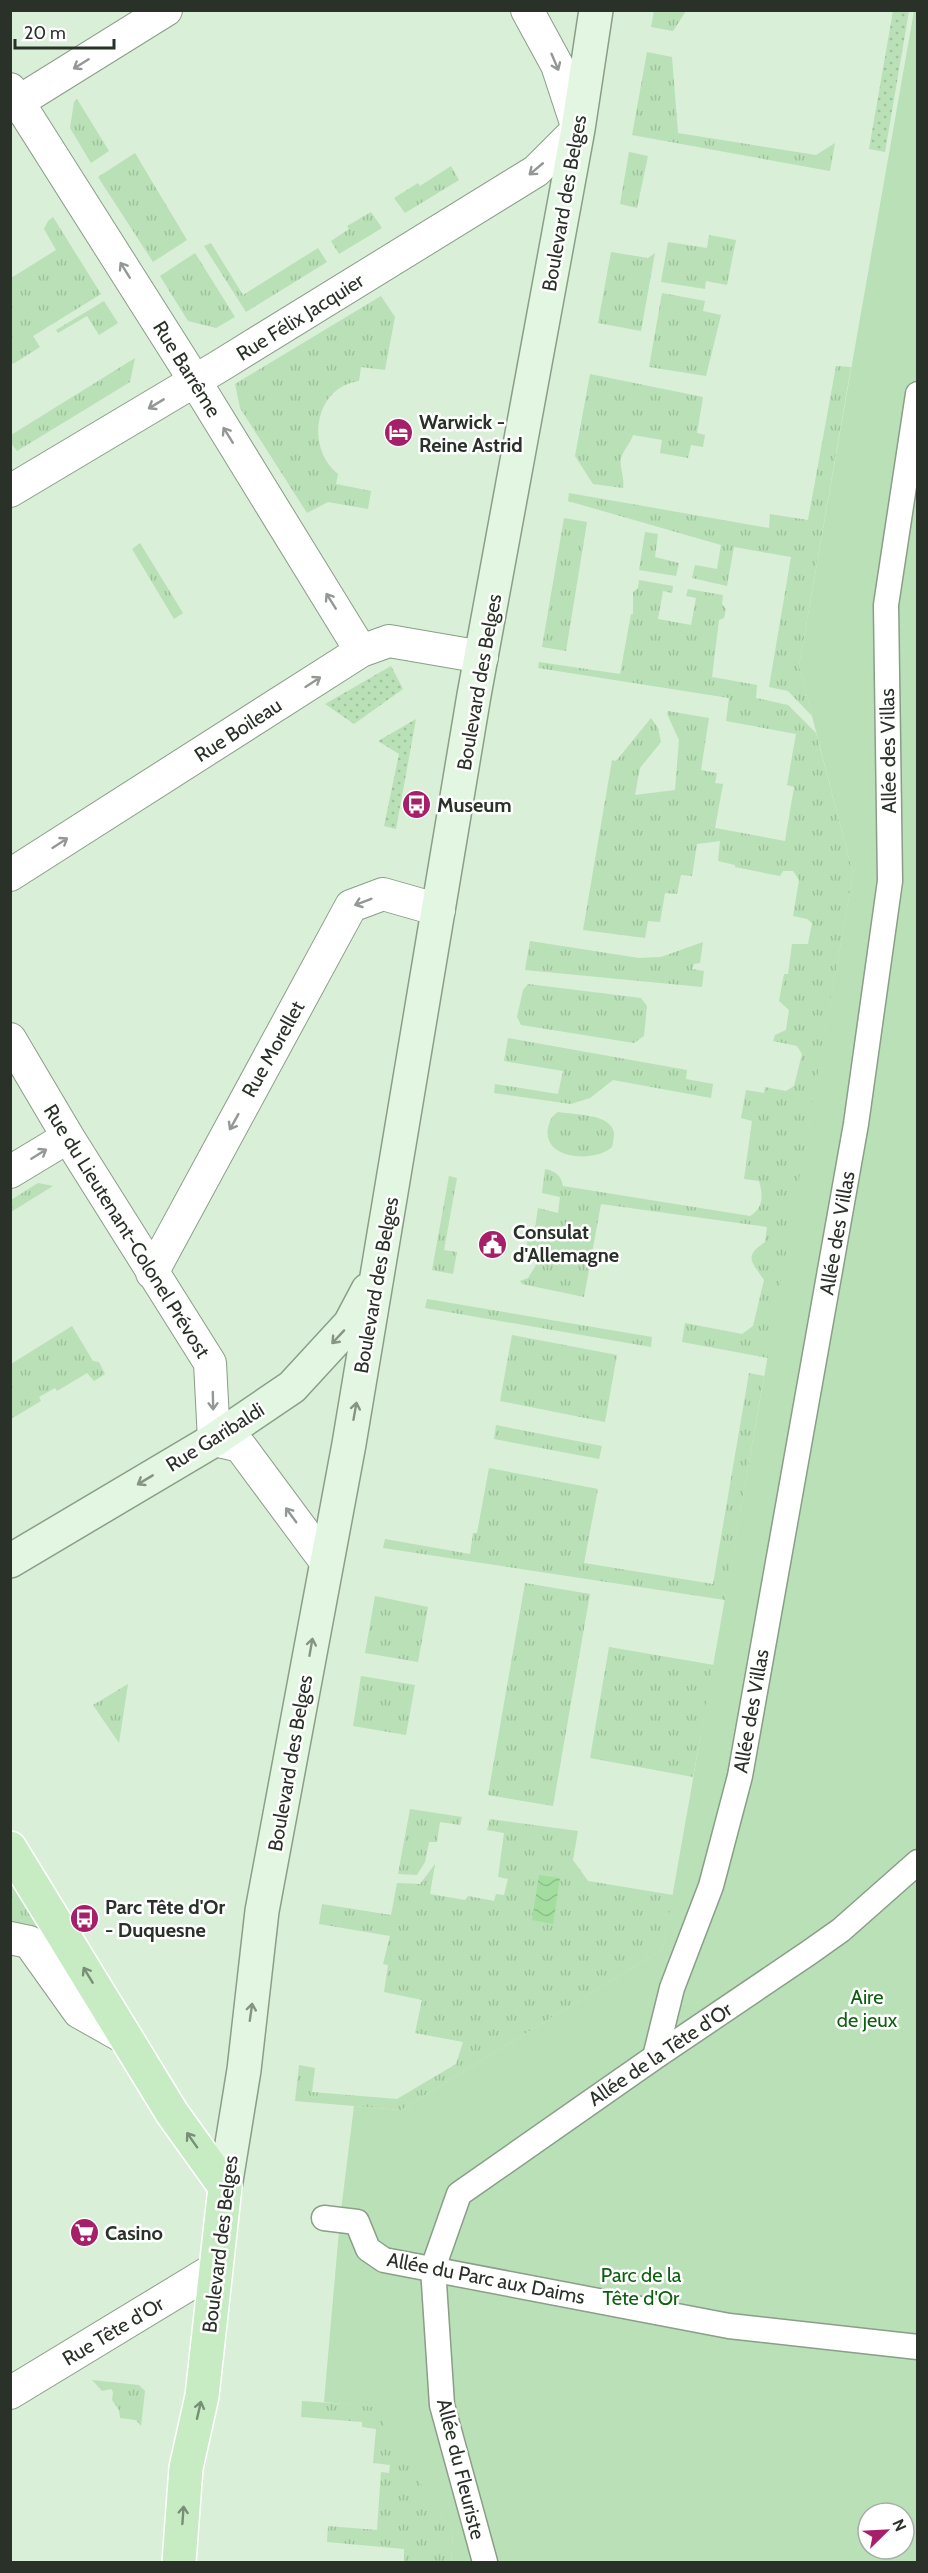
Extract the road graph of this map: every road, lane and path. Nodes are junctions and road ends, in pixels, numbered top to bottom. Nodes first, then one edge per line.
1 (166, 10) edge
2 (526, 10) edge
3 (596, 10) edge
4 (13, 99) edge
5 (578, 129) junction
6 (195, 381) junction
7 (918, 394) edge
8 (10, 491) edge
9 (361, 651) junction
10 (482, 657) junction
11 (10, 875) edge
12 (438, 910) junction
13 (10, 1039) edge
14 (68, 1137) junction
15 (10, 1172) edge
16 (379, 1270) junction
17 (152, 1273) junction
18 (214, 1440) junction
19 (10, 1561) edge
20 (326, 1562) junction
21 (10, 1848) edge
22 (918, 1862) edge
23 (10, 1938) edge
24 (127, 2039) junction
25 (655, 2056) junction
26 (225, 2187) junction
27 (324, 2218) dead end
28 (216, 2268) junction
29 (433, 2268) junction
30 (918, 2347) edge
31 (10, 2393) edge
32 (179, 2562) edge
33 (485, 2562) edge

1 -> 4 street
2 -> 5 street
3 - 5 main road, Boulevard des Belges
6 -> 4 street, Rue Barrême
5 -> 6 street, Rue Félix Jacquier
5 - 10 main road, Boulevard des Belges
6 -> 8 street, Rue Félix Jacquier
9 -> 6 street, Rue Barrême
7 - 25 street, Allée des Villas
9 - 10 street, Rue Boileau
11 -> 9 street, Rue Boileau
10 - 12 main road, Boulevard des Belges
12 - 16 main road, Boulevard des Belges
12 -> 17 street, Rue Morellet
13 - 14 street, Rue du Lieutenant-Colonel Prévost
15 -> 14 street
14 - 17 street, Rue du Lieutenant-Colonel Prévost
16 -> 18 main road, Rue Garibaldi
20 -> 16 main road, Boulevard des Belges
17 -> 18 street, Rue du Lieutenant-Colonel Prévost
18 -> 19 main road, Rue Garibaldi
20 -> 18 street
26 -> 20 main road, Boulevard des Belges
24 -> 21 main road
22 - 25 street, Allée de la Tête d'Or
23 - 24 street
26 -> 24 main road
25 - 29 street, Allée de la Tête d'Or
26 - 28 main road, Boulevard des Belges
27 - 29 street, Allée du Parc aux Daims
28 - 31 street, Rue Tête d'Or
32 -> 28 main road, Boulevard des Belges
29 - 30 street, Allée du Parc aux Daims
29 - 33 street, Allée du Fleuriste

